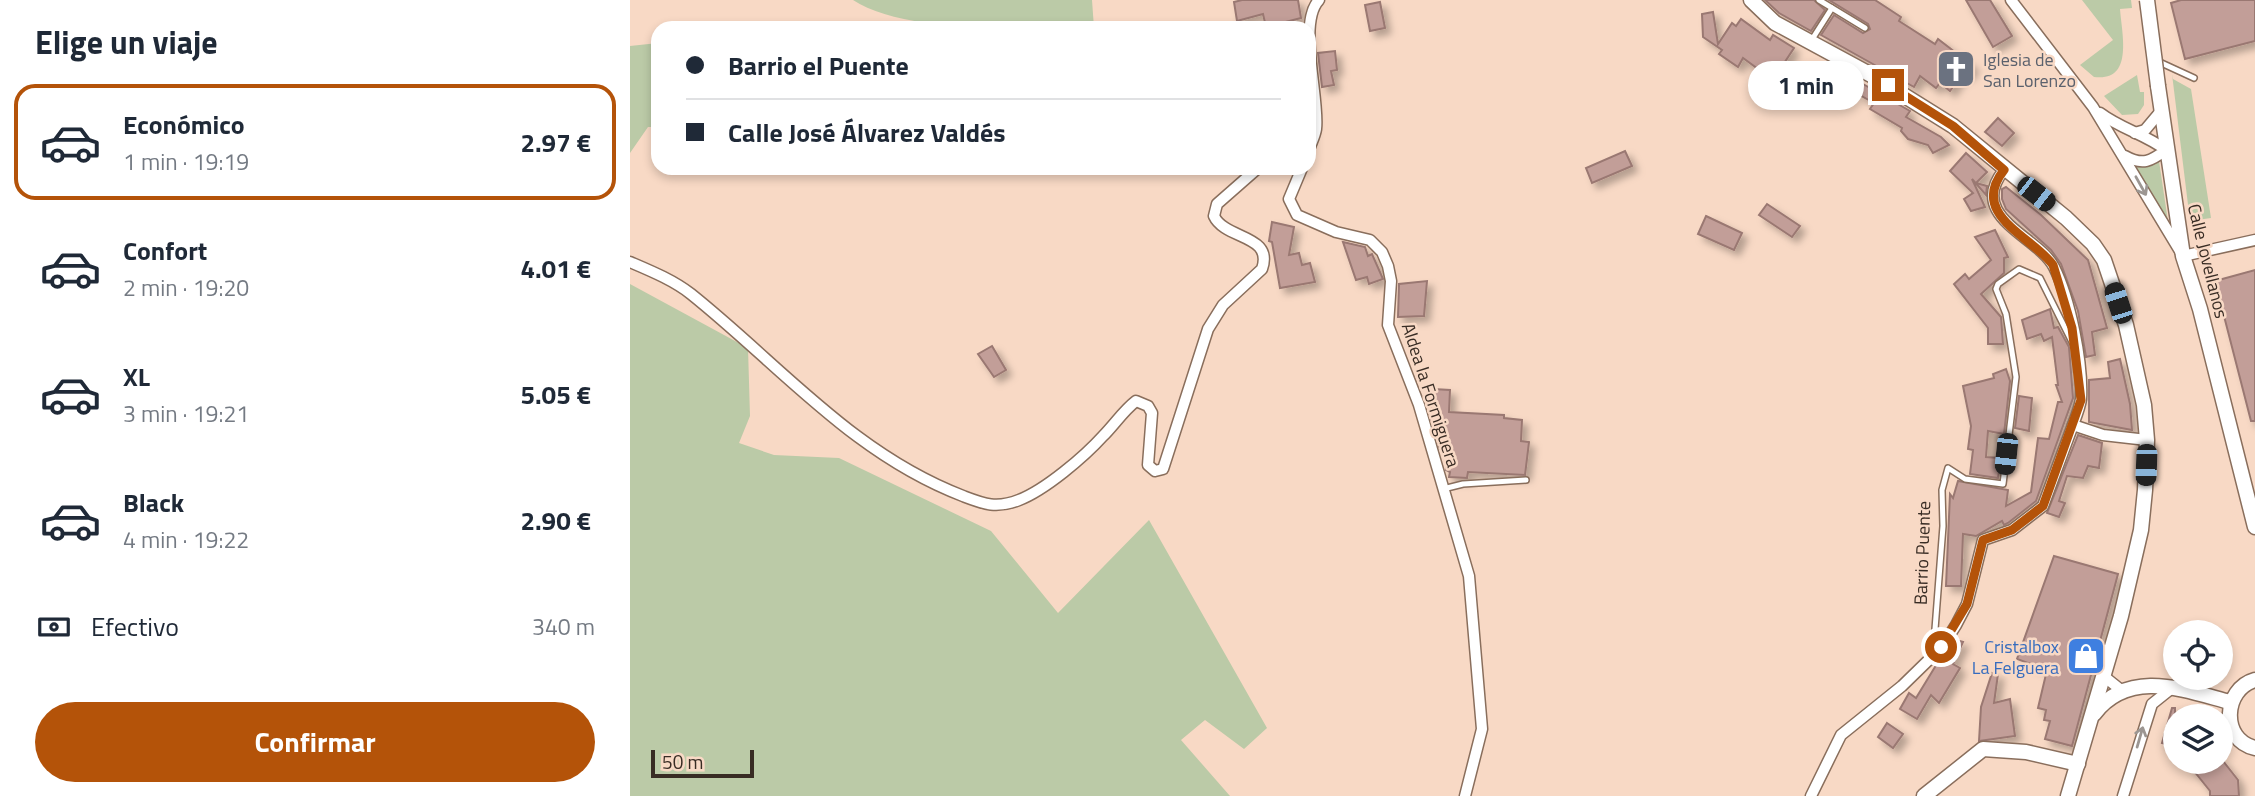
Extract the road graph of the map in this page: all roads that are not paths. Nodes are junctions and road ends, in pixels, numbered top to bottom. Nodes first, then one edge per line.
1 (1751, 0) edge
2 (1819, 0) edge
3 (2011, 0) edge
4 (2147, 0) edge
5 (1316, 1) edge
6 (1832, 8) junction
7 (1313, 21) edge
8 (1865, 27) dead end
9 (1810, 42) junction
10 (2148, 57) dead end
11 (2194, 78) dead end
12 (2093, 107) junction
13 (2161, 111) junction
14 (2133, 133) junction
15 (2166, 150) junction
16 (2123, 155) junction
17 (2004, 170) junction
18 (1250, 175) edge
19 (1299, 175) edge
20 (2255, 240) edge
21 (2183, 256) junction
22 (630, 262) edge
23 (2076, 350) junction
24 (2073, 425) junction
25 (2147, 440) junction
26 (1526, 480) dead end
27 (1445, 493) junction
28 (2255, 527) edge
29 (1933, 655) junction
30 (2255, 667) edge
31 (2104, 670) junction
32 (2251, 681) edge
33 (2163, 687) edge
34 (2121, 690) junction
35 (2170, 690) edge
36 (2180, 690) edge
37 (2230, 702) junction
38 (2094, 714) junction
39 (2253, 749) edge
40 (2078, 764) junction
41 (1465, 796) edge
42 (1811, 796) edge
43 (1924, 796) edge
44 (2068, 796) edge
45 (2123, 796) edge

1 - 9 street
2 - 6 lane
3 - 12 street
4 - 13 street, Calle Jovellanos, bridge
5 - 7 street
6 - 8 lane
6 - 9 lane
9 - 17 street
10 - 11 lane
12 - 14 street
12 - 16 street
13 - 14 street
13 - 15 street, Calle Jovellanos
14 - 15 street
15 - 16 street
15 - 21 street, Calle Jovellanos
16 -> 21 street
17 - 23 street
17 - 25 street
18 - 22 street
19 - 27 street, Aldea la Formiguera
20 - 21 street
21 - 28 street, Calle Jovellanos
23 - 24 street
23 - 29 lane, Barrio Puente
24 - 25 street
24 - 29 street
25 - 31 street
26 - 27 lane, Aldea la Formiguera
27 - 41 street
29 - 42 street
30 - 32 street
31 - 34 street
31 - 38 street
32 - 37 street
33 - 34 street
34 - 38 street
45 -> 35 street
36 - 37 street
37 - 39 street
38 - 40 street
40 - 43 street
40 - 44 street

